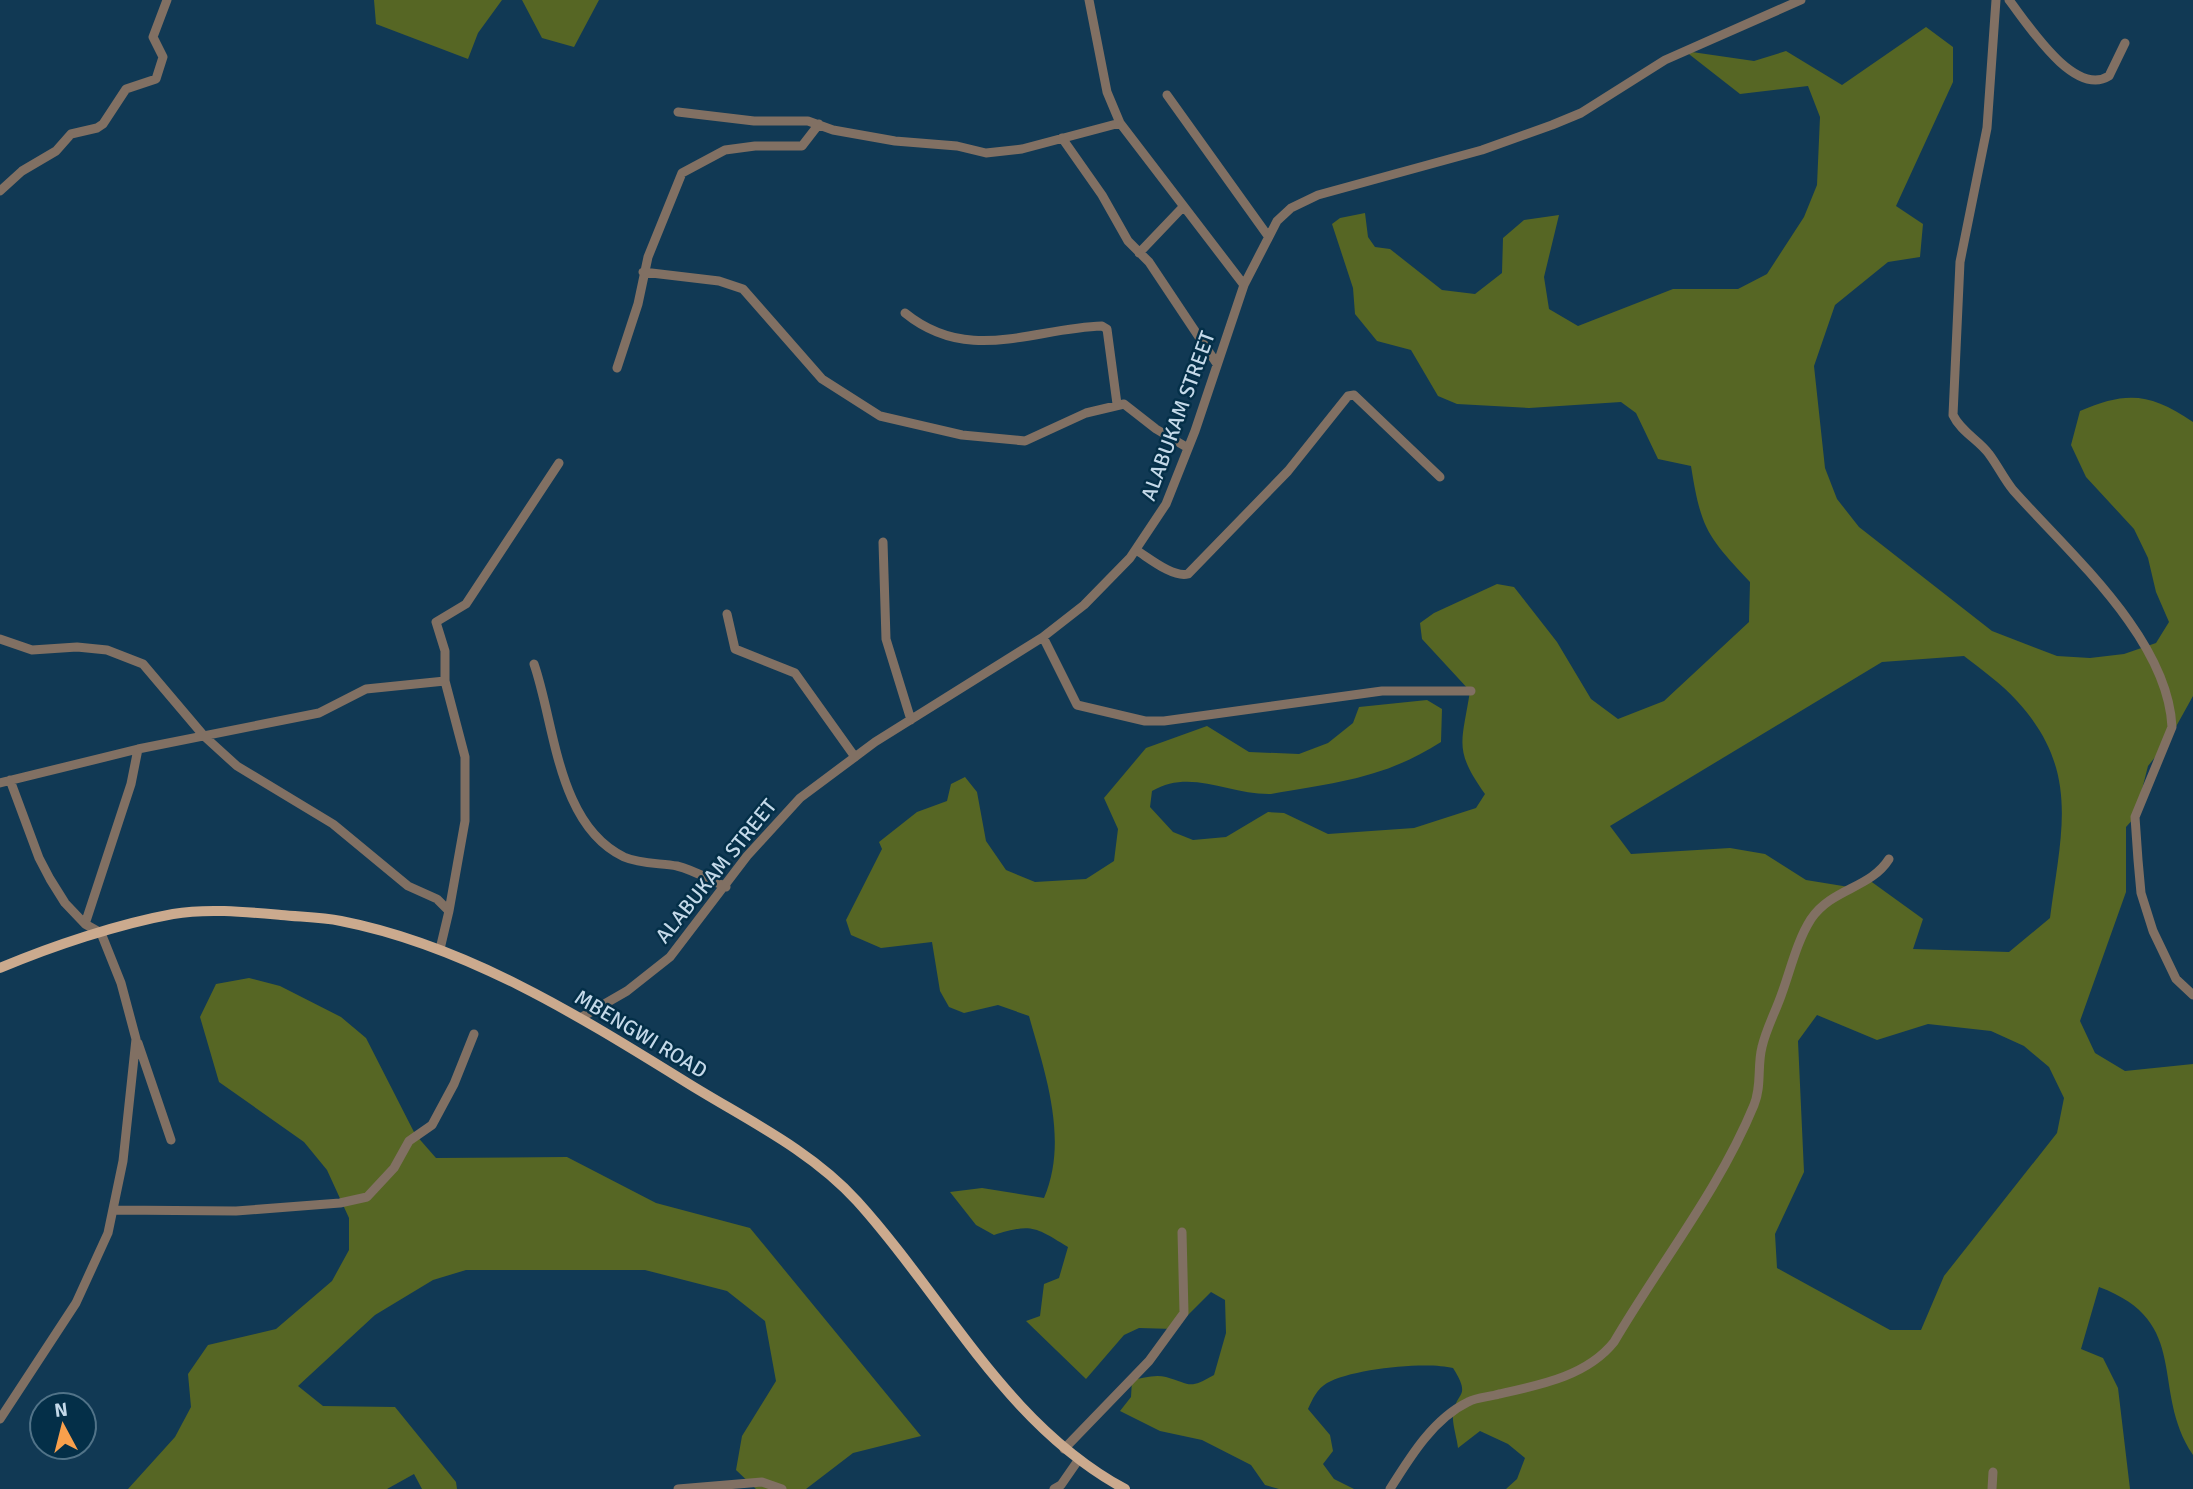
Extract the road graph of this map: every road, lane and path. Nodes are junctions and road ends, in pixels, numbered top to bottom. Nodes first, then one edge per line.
1 (167, 0) edge
2 (1089, 0) edge
3 (1801, 0) edge
4 (1996, 0) edge
5 (2009, 0) edge
6 (2124, 43) dead end
7 (1167, 95) dead end
8 (678, 112) dead end
9 (1120, 123) junction
10 (819, 124) junction
11 (1062, 138) junction
12 (0, 191) edge
13 (1182, 208) junction
14 (1268, 236) junction
15 (1139, 253) junction
16 (643, 272) junction
17 (1244, 285) junction
18 (905, 313) dead end
19 (1217, 364) junction
20 (617, 368) dead end
21 (1117, 404) junction
22 (1188, 448) junction
23 (559, 463) dead end
24 (1440, 477) dead end
25 (883, 542) dead end
26 (1136, 550) junction
27 (727, 614) dead end
28 (1043, 637) junction
29 (0, 639) edge
30 (534, 664) dead end
31 (444, 681) junction
32 (1471, 691) dead end
33 (911, 720) junction
34 (204, 736) junction
35 (138, 749) junction
36 (855, 757) junction
37 (5, 781) edge
38 (1889, 859) dead end
39 (726, 887) junction
40 (449, 911) junction
41 (85, 924) junction
42 (102, 933) junction
43 (440, 949) junction
44 (0, 968) edge
45 (2193, 995) edge
46 (582, 1017) junction
47 (474, 1034) dead end
48 (136, 1039) junction
49 (171, 1140) dead end
50 (114, 1210) junction
51 (1182, 1232) dead end
52 (0, 1419) edge
53 (1064, 1449) junction
54 (1079, 1459) junction
55 (1993, 1472) dead end
56 (678, 1489) edge
57 (782, 1489) edge
58 (1054, 1489) edge
59 (1125, 1489) edge
60 (1390, 1489) edge
61 (1992, 1489) edge

1 - 12 street
2 - 9 street
3 - 14 street, ALABUKAM STREET
4 - 45 street
5 - 6 street
7 - 14 street
8 - 10 street
9 - 11 street
9 - 13 street
10 - 11 street
10 - 16 street
11 - 15 street
13 - 15 street
13 - 17 street
14 - 17 street, ALABUKAM STREET
15 - 19 street
16 - 20 street
16 - 21 street
17 - 19 street, ALABUKAM STREET
18 - 21 street
19 - 22 street, ALABUKAM STREET
21 - 22 street
22 - 26 street, ALABUKAM STREET
23 - 31 street
24 - 26 street
25 - 33 street
26 - 28 street, ALABUKAM STREET
27 - 36 street
28 - 32 street
28 - 33 street, ALABUKAM STREET
29 - 34 street
30 - 39 street
31 - 34 street
31 - 40 street
33 - 36 street, ALABUKAM STREET
34 - 35 street
34 - 40 street
35 - 37 street
35 - 41 street
36 - 39 street, ALABUKAM STREET
37 - 41 street
38 - 60 street
39 - 46 street, ALABUKAM STREET
40 - 43 street
41 - 42 street
42 - 43 main road, MBENGWI ROAD
42 - 44 main road, MBENGWI ROAD
42 - 48 street
43 - 46 main road, MBENGWI ROAD
46 - 53 main road, MBENGWI ROAD
47 - 50 street
48 - 49 street
48 - 50 street
50 - 52 street
51 - 53 street
53 - 54 main road, MBENGWI ROAD
54 - 58 street
54 - 59 main road, MBENGWI ROAD
55 - 61 street
56 - 57 street

